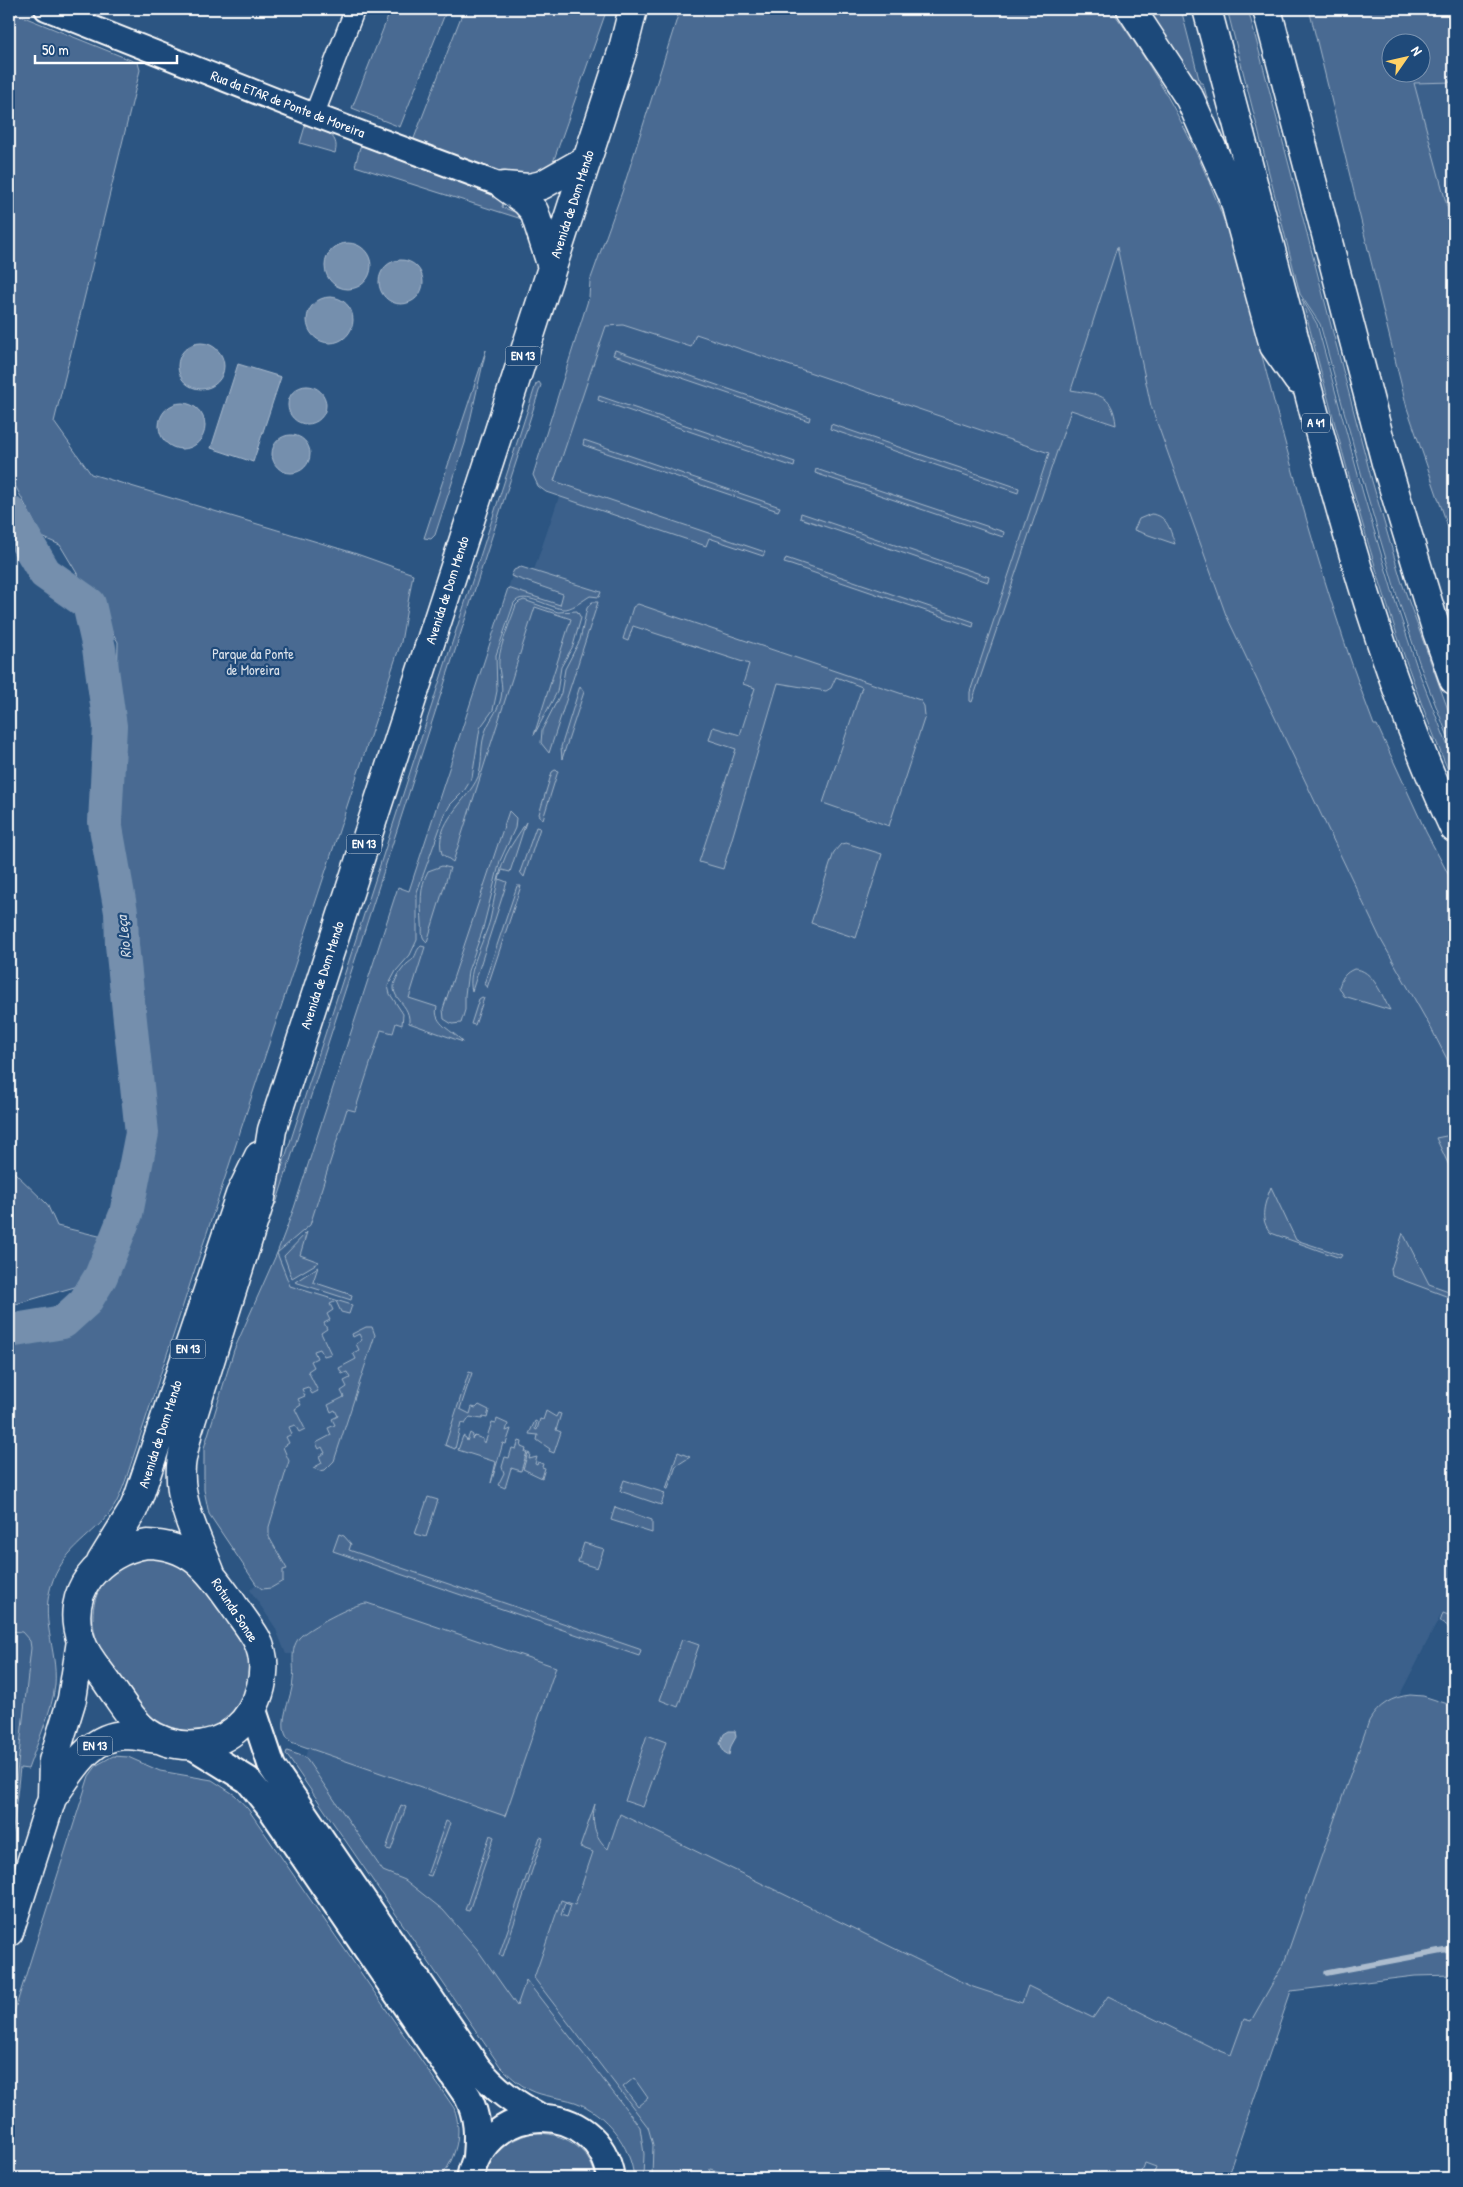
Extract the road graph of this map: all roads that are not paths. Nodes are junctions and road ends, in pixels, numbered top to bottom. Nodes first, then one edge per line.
1 (46, 9) edge
2 (355, 9) edge
3 (633, 9) edge
4 (641, 9) edge
5 (1131, 9) edge
6 (1208, 9) edge
7 (1267, 9) edge
8 (623, 49) junction
9 (314, 115) junction
10 (586, 160) junction
11 (504, 186) junction
12 (552, 266) junction
13 (1309, 396) junction
14 (1454, 680) edge
15 (1454, 828) edge
16 (272, 1130) junction
17 (100, 1564) junction
18 (211, 1574) junction
19 (81, 1641) junction
20 (253, 1710) junction
21 (161, 1739) junction
22 (193, 1746) junction
23 (52, 1798) junction
24 (9, 1932) edge
25 (540, 2117) junction
26 (473, 2168) edge
27 (611, 2178) edge

1 - 9 street, Rua da ETAR de Ponte de Moreira
2 - 9 street
3 - 8 main road, Avenida de Dom Mendo / EN 13
4 - 8 main road, Avenida de Dom Mendo / EN 13
5 - 13 main road
6 - 13 main road, A 41
7 - 14 main road
8 - 10 main road, Avenida de Dom Mendo / EN 13
9 - 11 street, Rua da ETAR de Ponte de Moreira
10 - 11 main road
10 - 12 main road, Avenida de Dom Mendo / EN 13
11 - 12 main road
12 - 16 main road, Avenida de Dom Mendo / EN 13
13 - 15 main road, A 41
16 - 17 main road, Avenida de Dom Mendo / EN 13
16 - 18 main road, Avenida de Dom Mendo / EN 13
17 - 18 main road, Rotunda Sonae / EN 13
17 - 19 main road, Rotunda Sonae / EN 13
18 - 20 main road, Rotunda Sonae / EN 13
19 - 21 main road, Rotunda Sonae / EN 13
19 - 23 main road, EN 13
20 - 22 main road, Rotunda Sonae / EN 13
20 - 25 main road
21 - 22 main road, Rotunda Sonae / EN 13
21 - 23 main road, EN 13
22 - 26 main road
23 - 24 main road, EN 13
25 - 26 main road
25 - 27 main road

